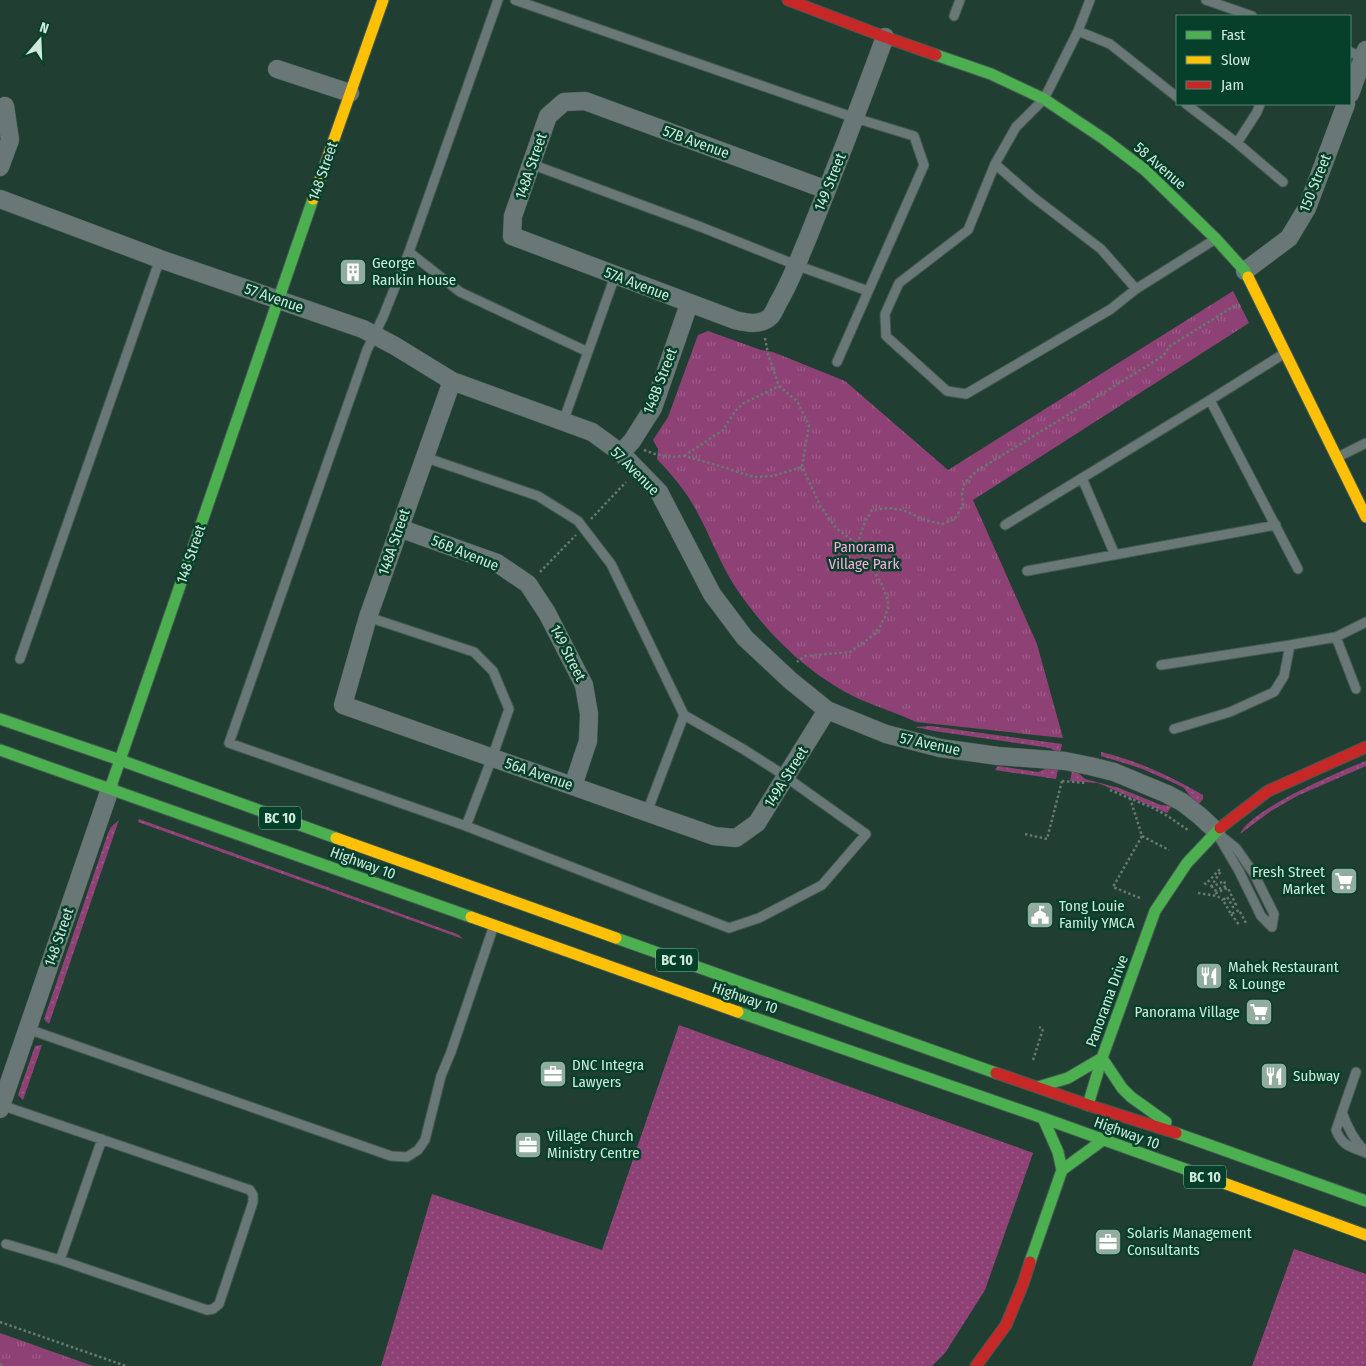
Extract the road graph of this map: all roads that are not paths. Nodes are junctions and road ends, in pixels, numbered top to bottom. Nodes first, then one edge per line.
1 (383, 0) edge
2 (498, 0) edge
3 (515, 0) edge
4 (788, 0) edge
5 (960, 0) edge
6 (1090, 0) edge
7 (1206, 0) edge
8 (1249, 15) edge
9 (954, 16) dead end
10 (1078, 31) junction
11 (885, 37) junction
12 (1360, 53) edge
13 (277, 69) dead end
14 (1351, 90) edge
15 (350, 93) junction
16 (1176, 96) edge
17 (1044, 98) junction
18 (564, 102) joint
19 (1187, 105) edge
20 (1260, 105) edge
21 (1346, 105) edge
22 (5, 106) dead end
23 (856, 118) junction
24 (1237, 143) junction
25 (531, 164) junction
26 (995, 164) junction
27 (0, 167) edge
28 (1283, 182) dead end
29 (827, 190) junction
30 (0, 199) edge
31 (512, 236) joint
32 (1216, 239) junction
33 (409, 252) junction
34 (160, 259) junction
35 (796, 265) junction
36 (1245, 271) junction
37 (615, 276) junction
38 (1136, 289) junction
39 (868, 291) junction
40 (278, 299) junction
41 (689, 304) junction
42 (764, 328) joint
43 (374, 334) junction
44 (588, 352) junction
45 (1287, 353) junction
46 (837, 362) dead end
47 (452, 381) junction
48 (1210, 400) junction
49 (563, 422) junction
50 (1366, 443) edge
51 (621, 453) junction
52 (424, 457) junction
53 (1337, 457) junction
54 (1082, 478) junction
55 (1366, 517) edge
56 (1005, 524) dead end
57 (1276, 525) junction
58 (399, 528) junction
59 (1114, 555) junction
60 (1298, 569) dead end
61 (1027, 571) dead end
62 (532, 580) joint
63 (368, 617) junction
64 (1366, 622) edge
65 (1336, 637) junction
66 (1290, 645) junction
67 (20, 659) dead end
68 (1161, 665) dead end
69 (1356, 689) dead end
70 (343, 704) joint
71 (828, 710) junction
72 (684, 715) junction
73 (0, 720) edge
74 (1174, 729) dead end
75 (1366, 747) edge
76 (0, 750) edge
77 (492, 758) junction
78 (120, 760) junction
79 (786, 778) junction
80 (573, 786) junction
81 (110, 789) junction
82 (647, 812) junction
83 (466, 826) junction
84 (1216, 831) junction
85 (736, 838) joint
86 (494, 925) junction
87 (28, 1029) junction
88 (1102, 1058) junction
89 (1356, 1072) dead end
90 (1038, 1087) junction
91 (1, 1107) edge
92 (1342, 1112) junction
93 (1043, 1118) junction
94 (1083, 1118) junction
95 (1183, 1135) junction
96 (102, 1139) junction
97 (1103, 1140) junction
98 (1366, 1153) edge
99 (1062, 1170) junction
100 (1366, 1201) edge
101 (1366, 1235) edge
102 (6, 1244) dead end
103 (60, 1260) junction
104 (976, 1366) edge

1 - 15 main road, 148 Street
2 - 33 lane
3 - 23 lane
4 - 11 main road, 58 Avenue
5 - 9 lane
6 - 10 lane
7 - 8 lane
10 - 16 lane
10 - 17 lane
11 - 17 main road, 58 Avenue
11 - 23 street, 149 Street
12 - 14 street
13 - 15 street
15 - 40 main road, 148 Street
17 - 26 lane
17 - 32 main road, 58 Avenue
18 - 25 street, 148A Street
18 - 29 street, 57B Avenue
19 - 24 lane
20 - 24 lane
21 - 36 street, 150 Street
22 - 27 street
23 - 29 street, 149 Street
23 - 39 lane
24 - 28 lane
25 - 31 street, 148A Street
25 - 35 lane
26 - 38 lane
26 - 38 lane
29 - 35 street, 149 Street
30 - 34 street, 57 Avenue
31 - 37 street, 57A Avenue
32 - 36 main road, 58 Avenue
32 - 38 lane
33 - 43 lane
33 - 44 lane
34 - 40 street, 57 Avenue
34 - 67 lane
35 - 39 lane
35 - 42 street, 149 Street
36 - 45 main road, 58 Avenue
37 - 41 street, 57A Avenue
37 - 44 lane
39 - 46 lane
40 - 43 street, 57 Avenue
40 - 78 main road, 148 Street
41 - 42 street, 57A Avenue
41 - 51 street, 148B Street
43 - 47 street, 57 Avenue
43 - 83 lane
44 - 49 lane
45 - 48 lane
45 - 53 main road, 58 Avenue
47 - 49 street, 57 Avenue
47 - 52 street, 148A Street
48 - 54 lane
48 - 57 lane
49 - 51 street, 57 Avenue
50 - 53 lane
51 - 71 street, 57 Avenue
52 - 58 street, 148A Street
52 - 72 lane
53 - 55 main road, 58 Avenue
54 - 56 lane
54 - 59 lane
57 - 59 lane
57 - 60 lane
58 - 62 street, 56B Avenue
58 - 63 street, 148A Street
59 - 61 lane
62 - 80 street, 149 Street
63 - 70 street, 148A Street
63 - 77 lane
64 - 65 lane
65 - 66 lane
65 - 69 lane
66 - 68 lane
66 - 74 lane
70 - 77 street, 56A Avenue
71 - 79 street, 149A Street
71 - 84 street, 57 Avenue
72 - 79 lane
72 - 82 lane
73 - 78 main road, Highway 10 / BC 10
75 - 84 main road, Panorama Drive
76 - 81 main road, Highway 10 / BC 10
77 - 80 street, 56A Avenue
77 - 83 lane
78 - 81 main road, 148 Street
78 - 90 main road, Highway 10 / BC 10
79 - 83 lane
79 - 85 street, 149A Street
80 - 82 street, 56A Avenue
81 - 86 main road, Highway 10 / BC 10
81 - 87 street, 148 Street
82 - 85 street, 56A Avenue
84 - 84 lane
84 - 88 main road, Panorama Drive
86 - 87 lane
86 - 93 main road, Highway 10 / BC 10
87 - 91 street, 148 Street
88 - 90 main road
88 - 94 main road, Panorama Drive
88 - 95 main road
89 - 92 lane
90 - 94 main road, Highway 10 / BC 10
91 - 96 lane
92 - 98 lane
92 - 98 lane
93 - 94 main road, Highway 10 / BC 10
93 - 99 main road
94 - 95 main road, Highway 10 / BC 10
94 - 97 main road, Highway 10 / BC 10
95 - 100 main road, Highway 10 / BC 10
96 - 103 lane
96 - 103 lane
97 - 99 main road
97 - 101 main road, Highway 10 / BC 10
99 - 104 main road
102 - 103 lane

